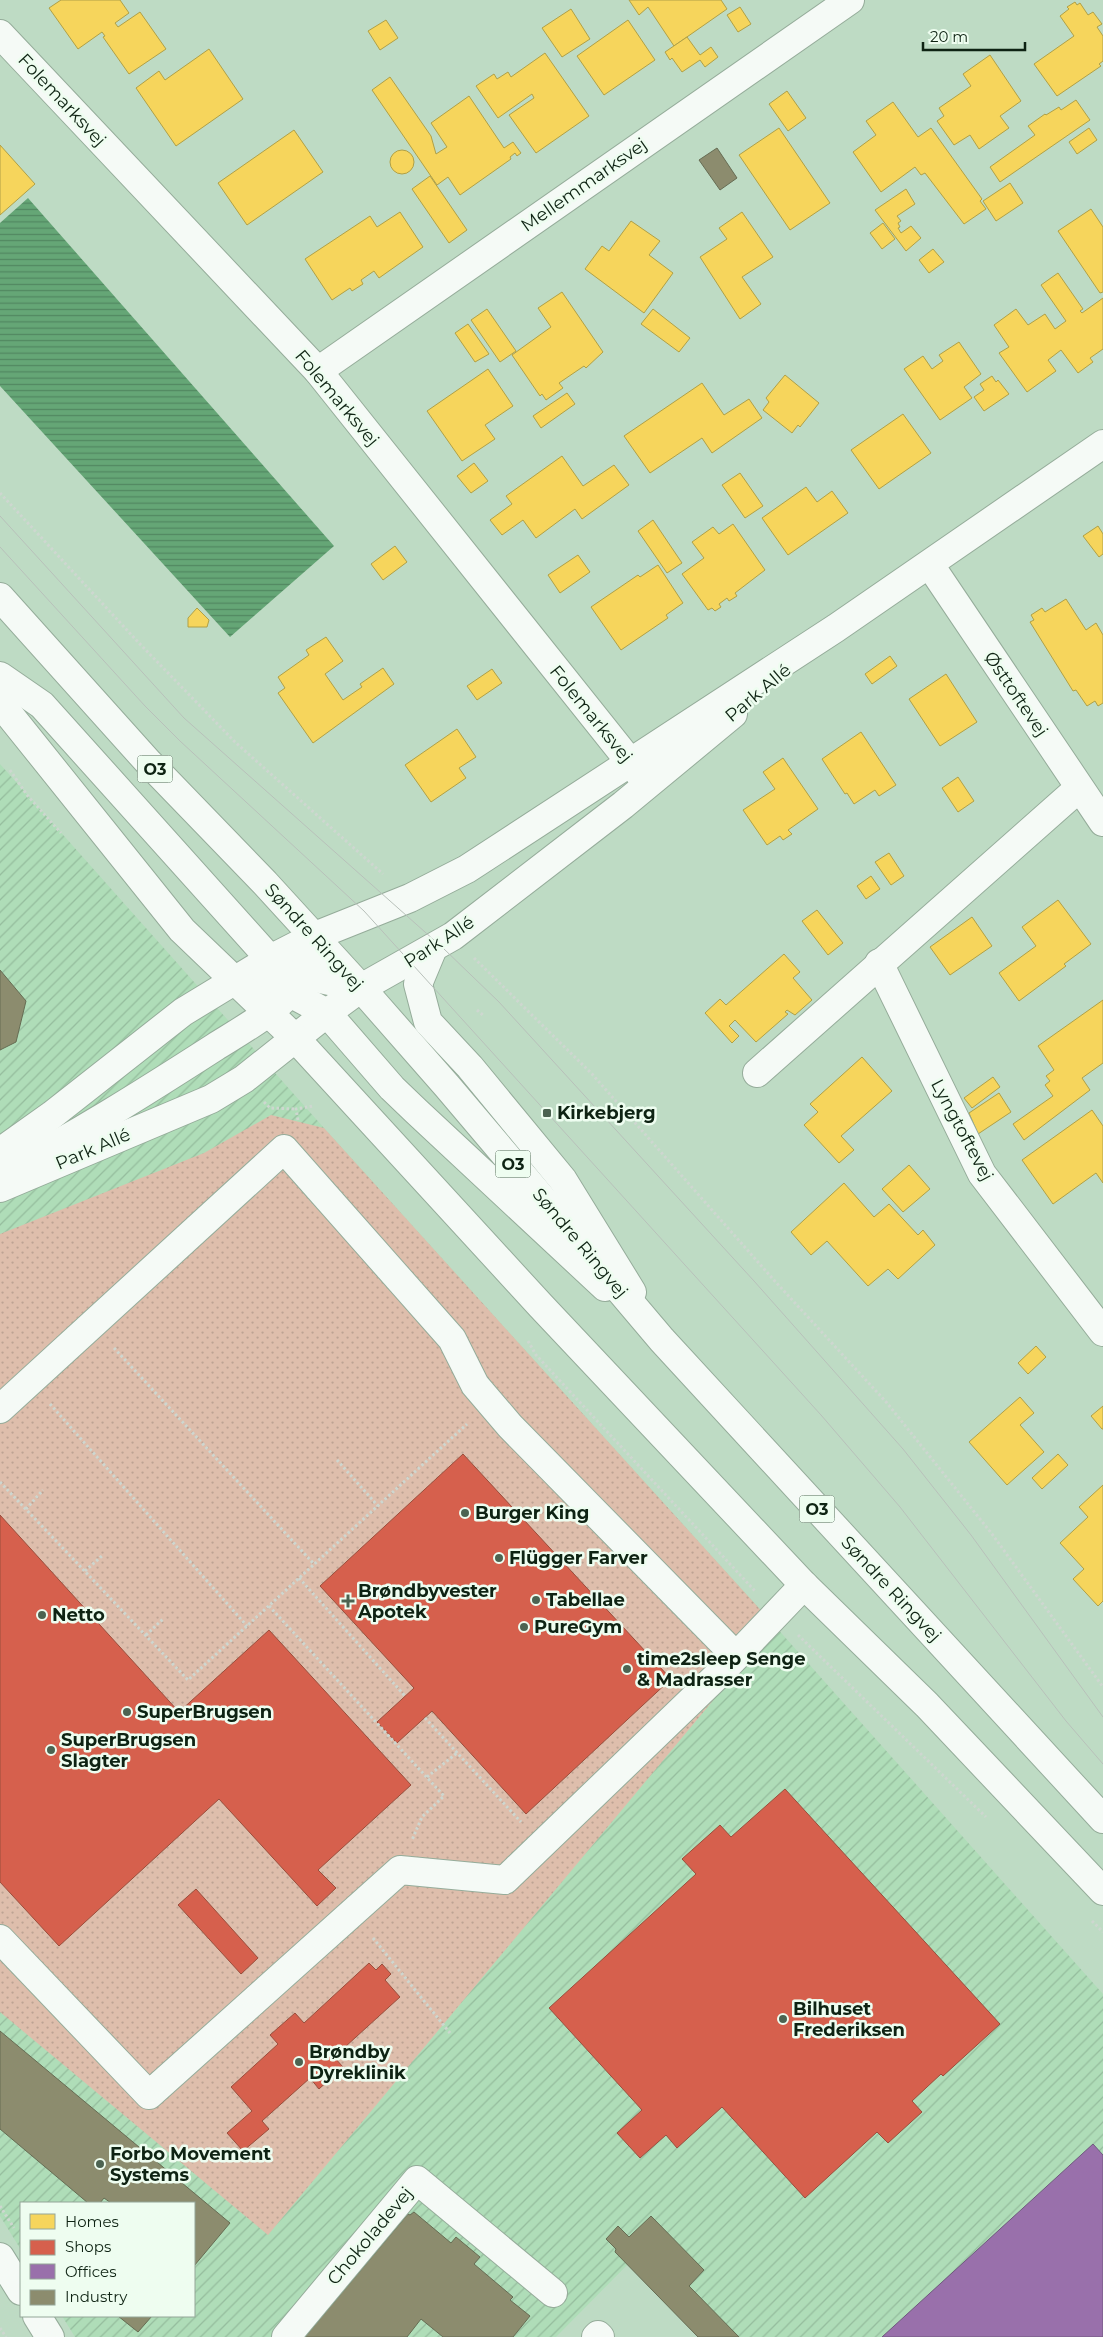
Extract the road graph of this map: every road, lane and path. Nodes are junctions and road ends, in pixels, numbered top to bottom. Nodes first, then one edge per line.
1 (850, 0) edge
2 (0, 34) edge
3 (318, 371) junction
4 (1103, 444) edge
5 (0, 493) edge
6 (930, 565) junction
7 (0, 597) edge
8 (836, 628) junction
9 (0, 676) edge
10 (0, 703) edge
11 (630, 763) junction
12 (648, 784) junction
13 (1079, 788) junction
14 (1103, 822) edge
15 (410, 898) junction
16 (315, 936) junction
17 (443, 942) junction
18 (270, 959) junction
19 (879, 963) junction
20 (236, 980) junction
21 (296, 984) junction
22 (362, 988) junction
23 (268, 1010) junction
24 (477, 1010) dead end
25 (327, 1013) junction
26 (484, 1016) dead end
27 (296, 1039) junction
28 (757, 1073) dead end
29 (270, 1108) dead end
30 (296, 1109) dead end
31 (0, 1152) edge
32 (0, 1175) edge
33 (0, 1188) edge
34 (93, 1324) junction
35 (1103, 1332) edge
36 (662, 1340) junction
37 (30, 1382) junction
38 (490, 1403) junction
39 (0, 1409) edge
40 (337, 1460) dead end
41 (0, 1482) edge
42 (44, 1490) dead end
43 (378, 1506) junction
44 (26, 1509) junction
45 (104, 1555) dead end
46 (314, 1564) junction
47 (85, 1571) junction
48 (299, 1578) junction
49 (804, 1585) junction
50 (269, 1606) junction
51 (163, 1619) dead end
52 (247, 1626) junction
53 (146, 1635) junction
54 (736, 1656) junction
55 (1103, 1687) edge
56 (405, 1696) dead end
57 (424, 1718) dead end
58 (457, 1753) junction
59 (427, 1777) junction
60 (1103, 1819) edge
61 (543, 1846) junction
62 (400, 1870) junction
63 (1103, 1891) edge
64 (0, 1939) edge
65 (374, 1939) dead end
66 (450, 2033) dead end
67 (0, 2206) edge
68 (17, 2233) dead end
69 (0, 2256) edge
70 (20, 2289) edge
71 (553, 2294) dead end
72 (37, 2317) edge
73 (0, 2328) edge
74 (6, 2337) edge
75 (50, 2337) edge
76 (286, 2337) edge

1 - 3 street, Mellemmarksvej
2 - 3 street, Folemarksvej
3 - 11 street, Folemarksvej
4 - 6 street, Park Allé
5 - 15 path
6 - 8 street, Park Allé
6 - 13 street, Østtoftevej
7 - 16 street, Søndre Ringvej / O3
8 - 11 street, Park Allé
8 - 12 street, Park Allé
9 - 18 street
10 - 20 street
11 - 12 street, Folemarksvej
11 - 15 street, Park Allé
12 - 17 street, Park Allé
13 - 14 street, Østtoftevej
13 - 19 street
15 - 16 street, Park Allé
16 - 18 street, Park Allé
16 - 21 street
16 - 22 street, Søndre Ringvej / O3
17 - 22 street, Park Allé
17 - 36 street
17 - 55 path
18 - 20 street, Park Allé
18 - 21 street
19 - 28 street
19 - 35 street, Lyngtoftevej
20 - 21 street
20 - 23 street
20 - 31 street, Park Allé
21 - 22 street
21 - 23 street
21 - 25 street
22 - 25 street, Park Allé
22 - 36 street, Søndre Ringvej / O3
23 - 27 street
23 - 32 street
24 - 26 path
25 - 27 street, Park Allé
25 - 36 street
27 - 33 street, Park Allé
27 - 49 street
29 - 30 path
34 - 37 street
34 - 38 street
34 - 46 path
36 - 60 street, Søndre Ringvej / O3
37 - 39 street
37 - 52 path
38 - 43 path
38 - 54 street
40 - 43 path
41 - 44 path
42 - 44 path
43 - 46 path
44 - 47 path
45 - 47 path
46 - 48 path
47 - 53 path
48 - 50 path
48 - 56 path
49 - 54 street
49 - 63 street
50 - 52 path
50 - 59 path
51 - 53 path
52 - 53 path
54 - 61 street
57 - 58 path
58 - 59 path
58 - 61 path
59 - 62 path
61 - 62 street
62 - 64 street
65 - 66 path
67 - 68 path
69 - 70 street
71 - 76 street, Chokoladevej
72 - 75 street
73 - 74 path

